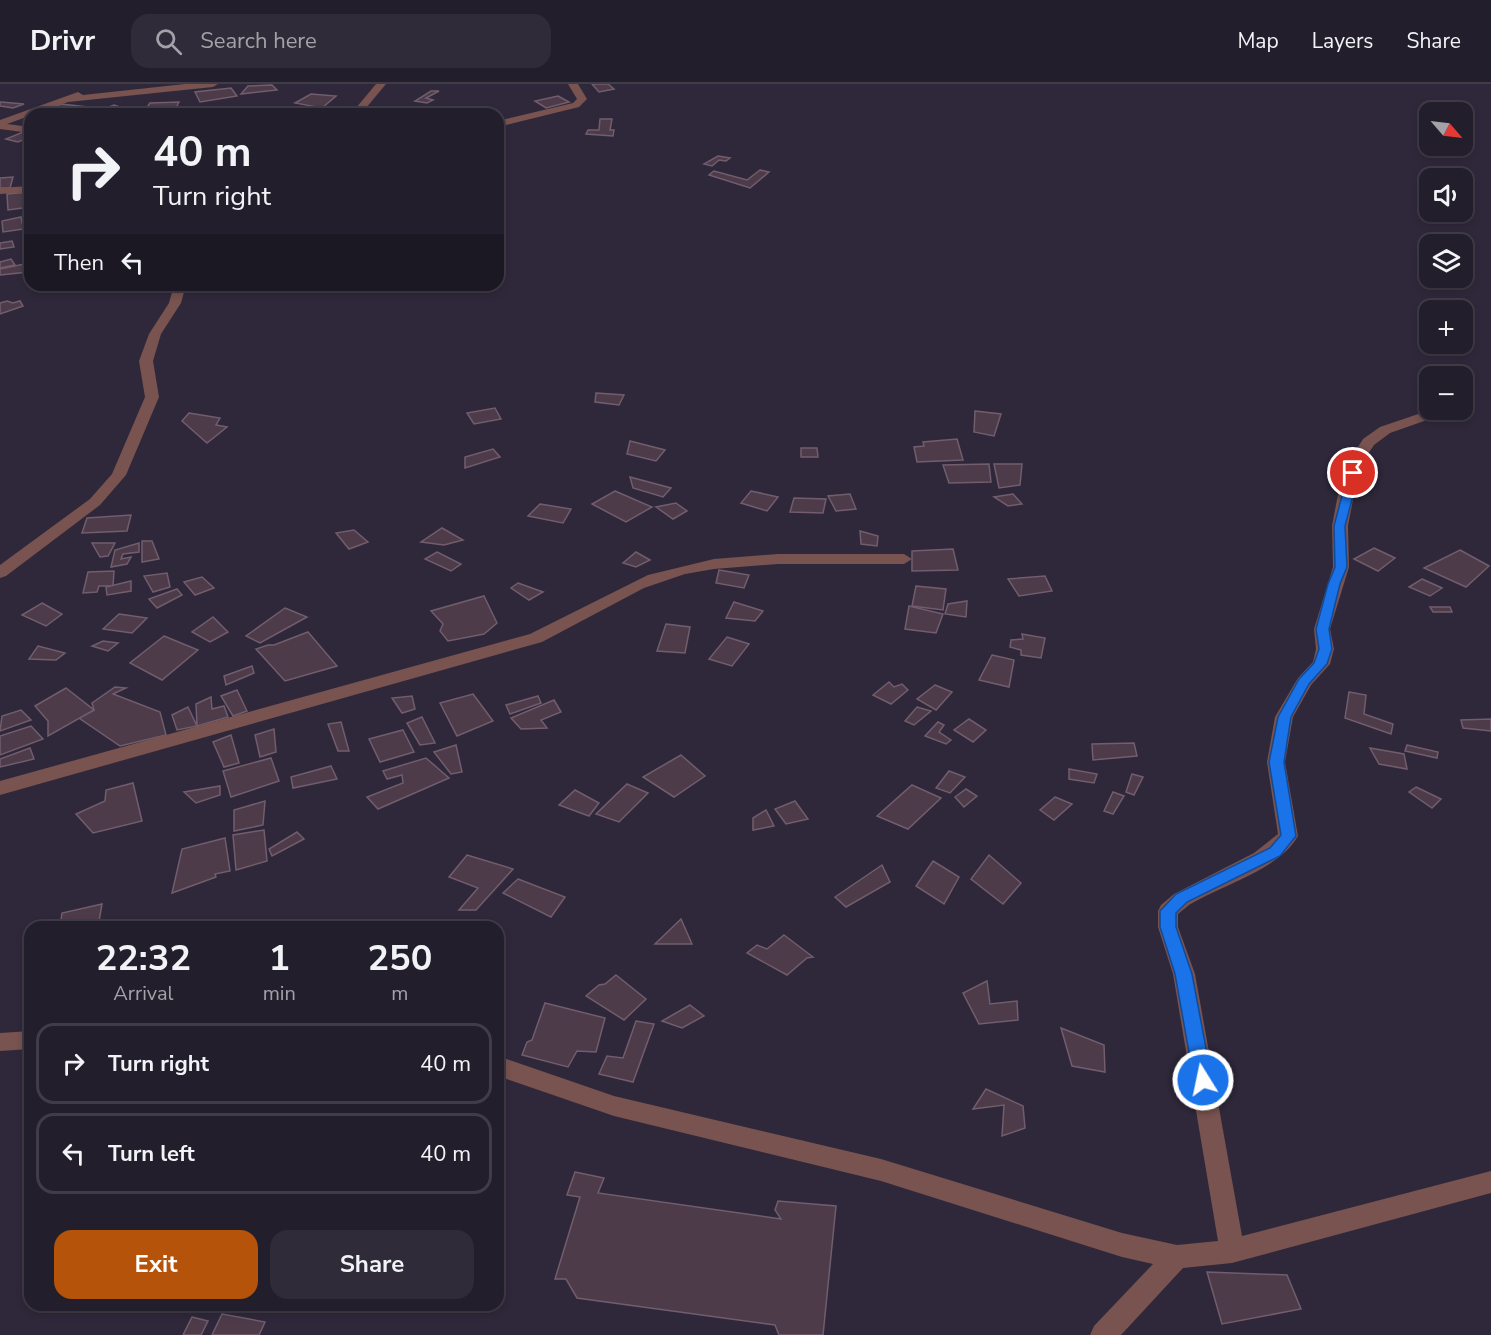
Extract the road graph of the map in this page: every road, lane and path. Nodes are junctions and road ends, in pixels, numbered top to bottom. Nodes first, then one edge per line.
1 (107, 84) edge
2 (213, 84) edge
3 (381, 84) edge
4 (573, 84) edge
5 (68, 99) junction
6 (44, 108) edge
7 (361, 108) edge
8 (24, 115) edge
9 (504, 123) edge
10 (0, 124) edge
11 (24, 129) edge
12 (24, 189) edge
13 (0, 191) edge
14 (178, 291) edge
15 (1419, 418) edge
16 (904, 559) dead end
17 (0, 573) edge
18 (0, 788) edge
19 (24, 1040) edge
20 (0, 1042) edge
21 (504, 1068) edge
22 (1491, 1182) edge
23 (1232, 1251) junction
24 (1177, 1257) junction
25 (1103, 1335) edge

1 - 5 street
2 - 5 street
3 - 7 street
4 - 9 street
5 - 6 street
8 - 10 street
10 - 11 street
12 - 13 street
14 - 17 street
15 - 23 street
16 - 18 street
19 - 20 street
21 - 24 street
22 - 23 street
23 - 24 street
24 - 25 street

